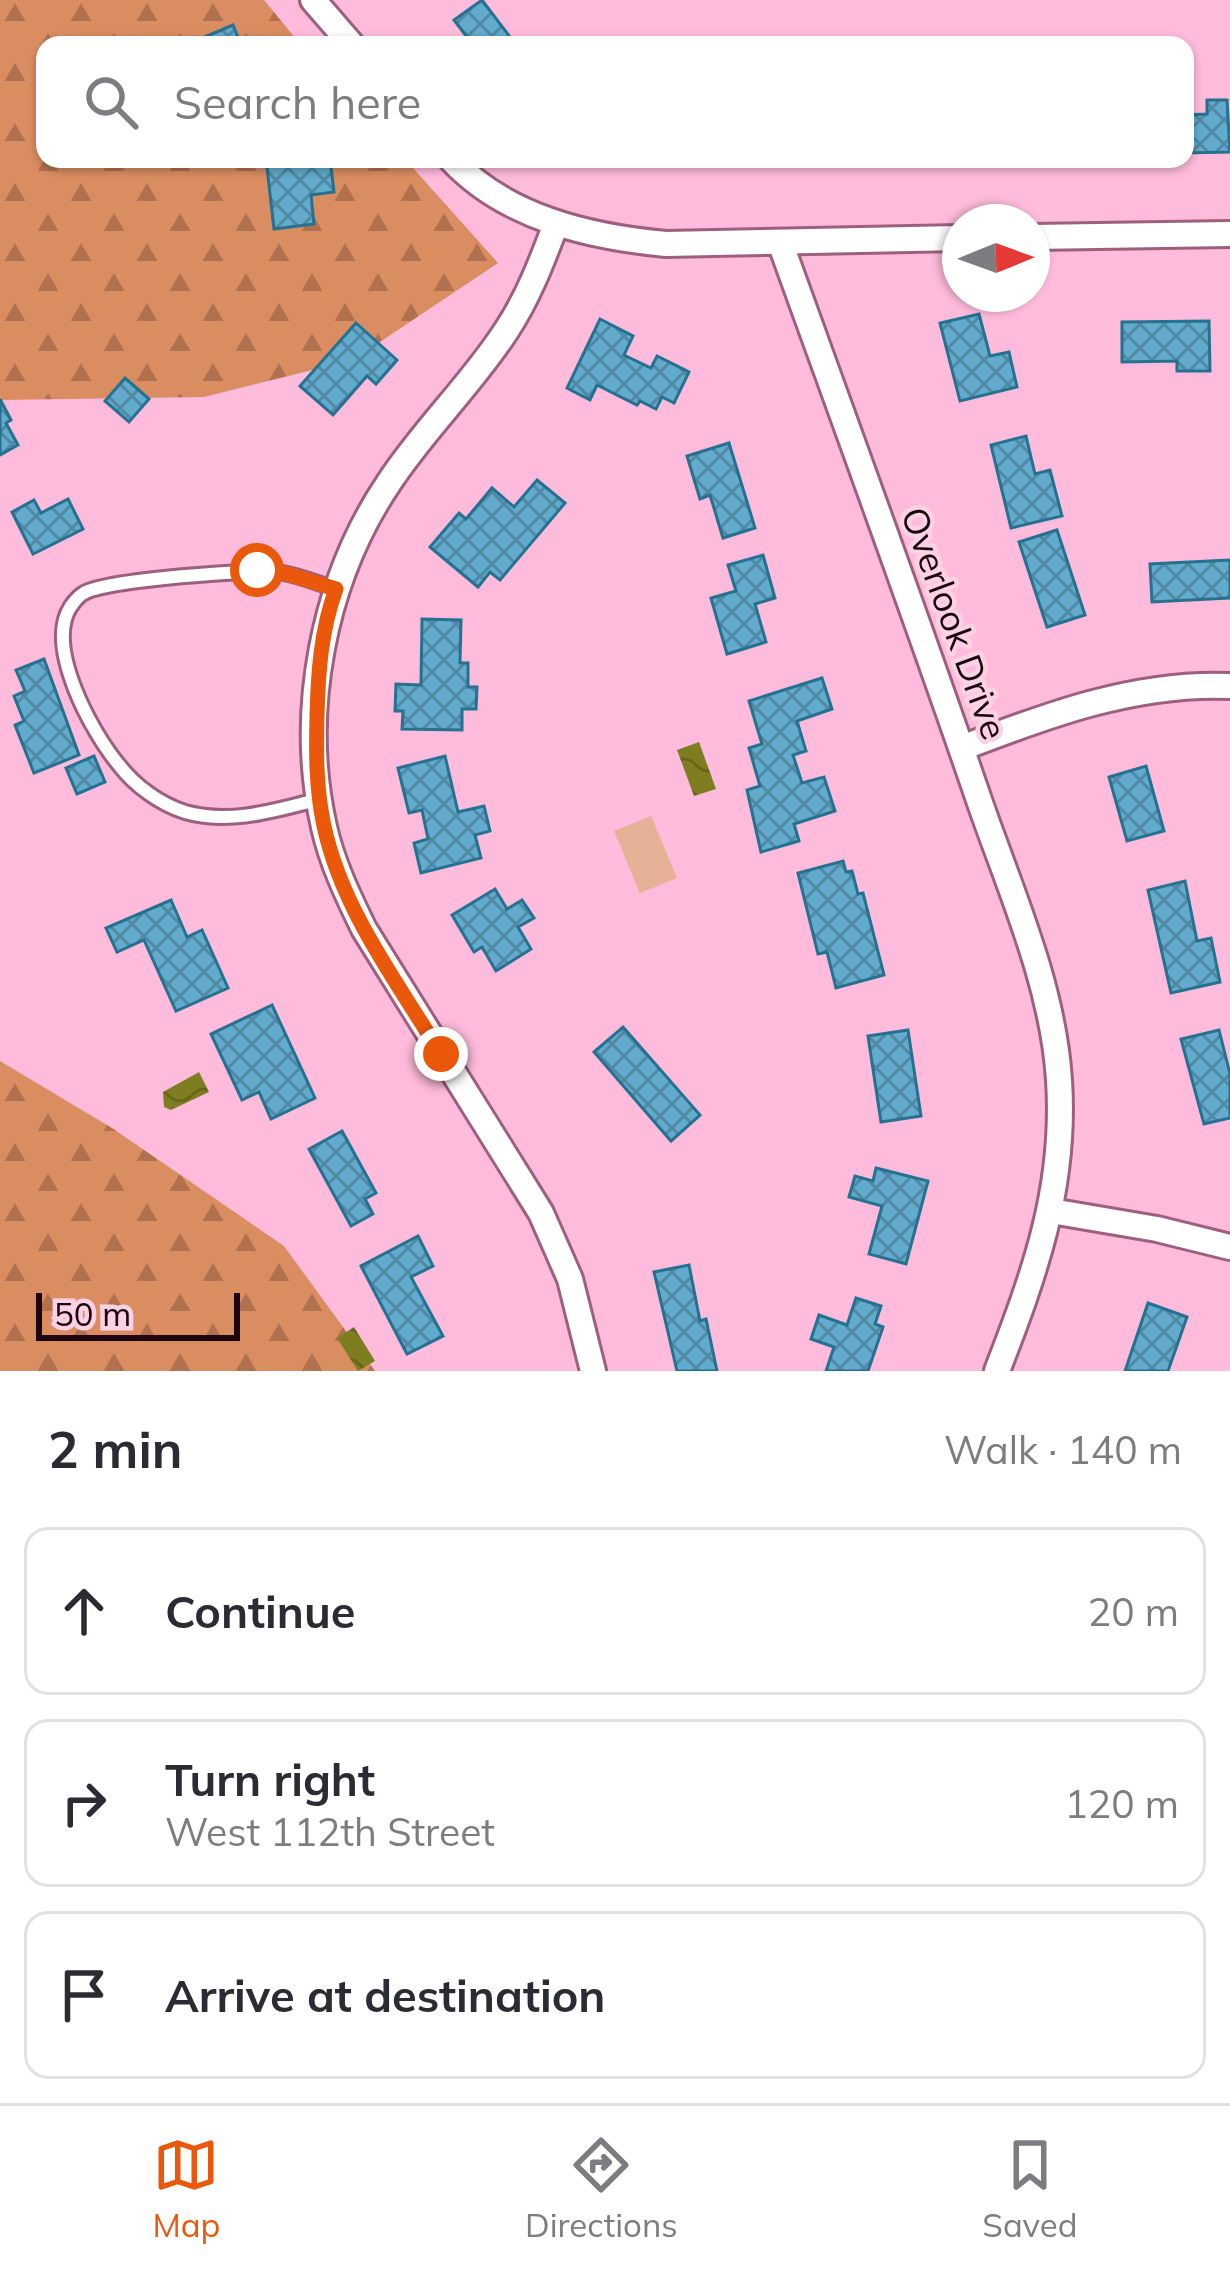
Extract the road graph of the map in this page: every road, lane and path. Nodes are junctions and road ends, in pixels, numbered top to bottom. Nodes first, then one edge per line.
1 (313, 0) edge
2 (344, 36) edge
3 (463, 168) edge
4 (556, 224) junction
5 (1230, 234) edge
6 (1050, 237) edge
7 (942, 238) edge
8 (780, 242) junction
9 (336, 589) junction
10 (1230, 686) edge
11 (962, 748) junction
12 (320, 799) junction
13 (1051, 1211) junction
14 (1230, 1247) edge
15 (593, 1371) edge
16 (997, 1371) edge

1 - 2 street
3 - 4 street
4 - 8 street
4 - 9 street
5 - 6 street
7 - 8 street
8 - 11 street, Overlook Drive
9 - 12 street
9 - 12 lane
10 - 11 street
11 - 13 street, Overlook Drive
12 - 15 street
13 - 14 street
13 - 16 street, Overlook Drive

